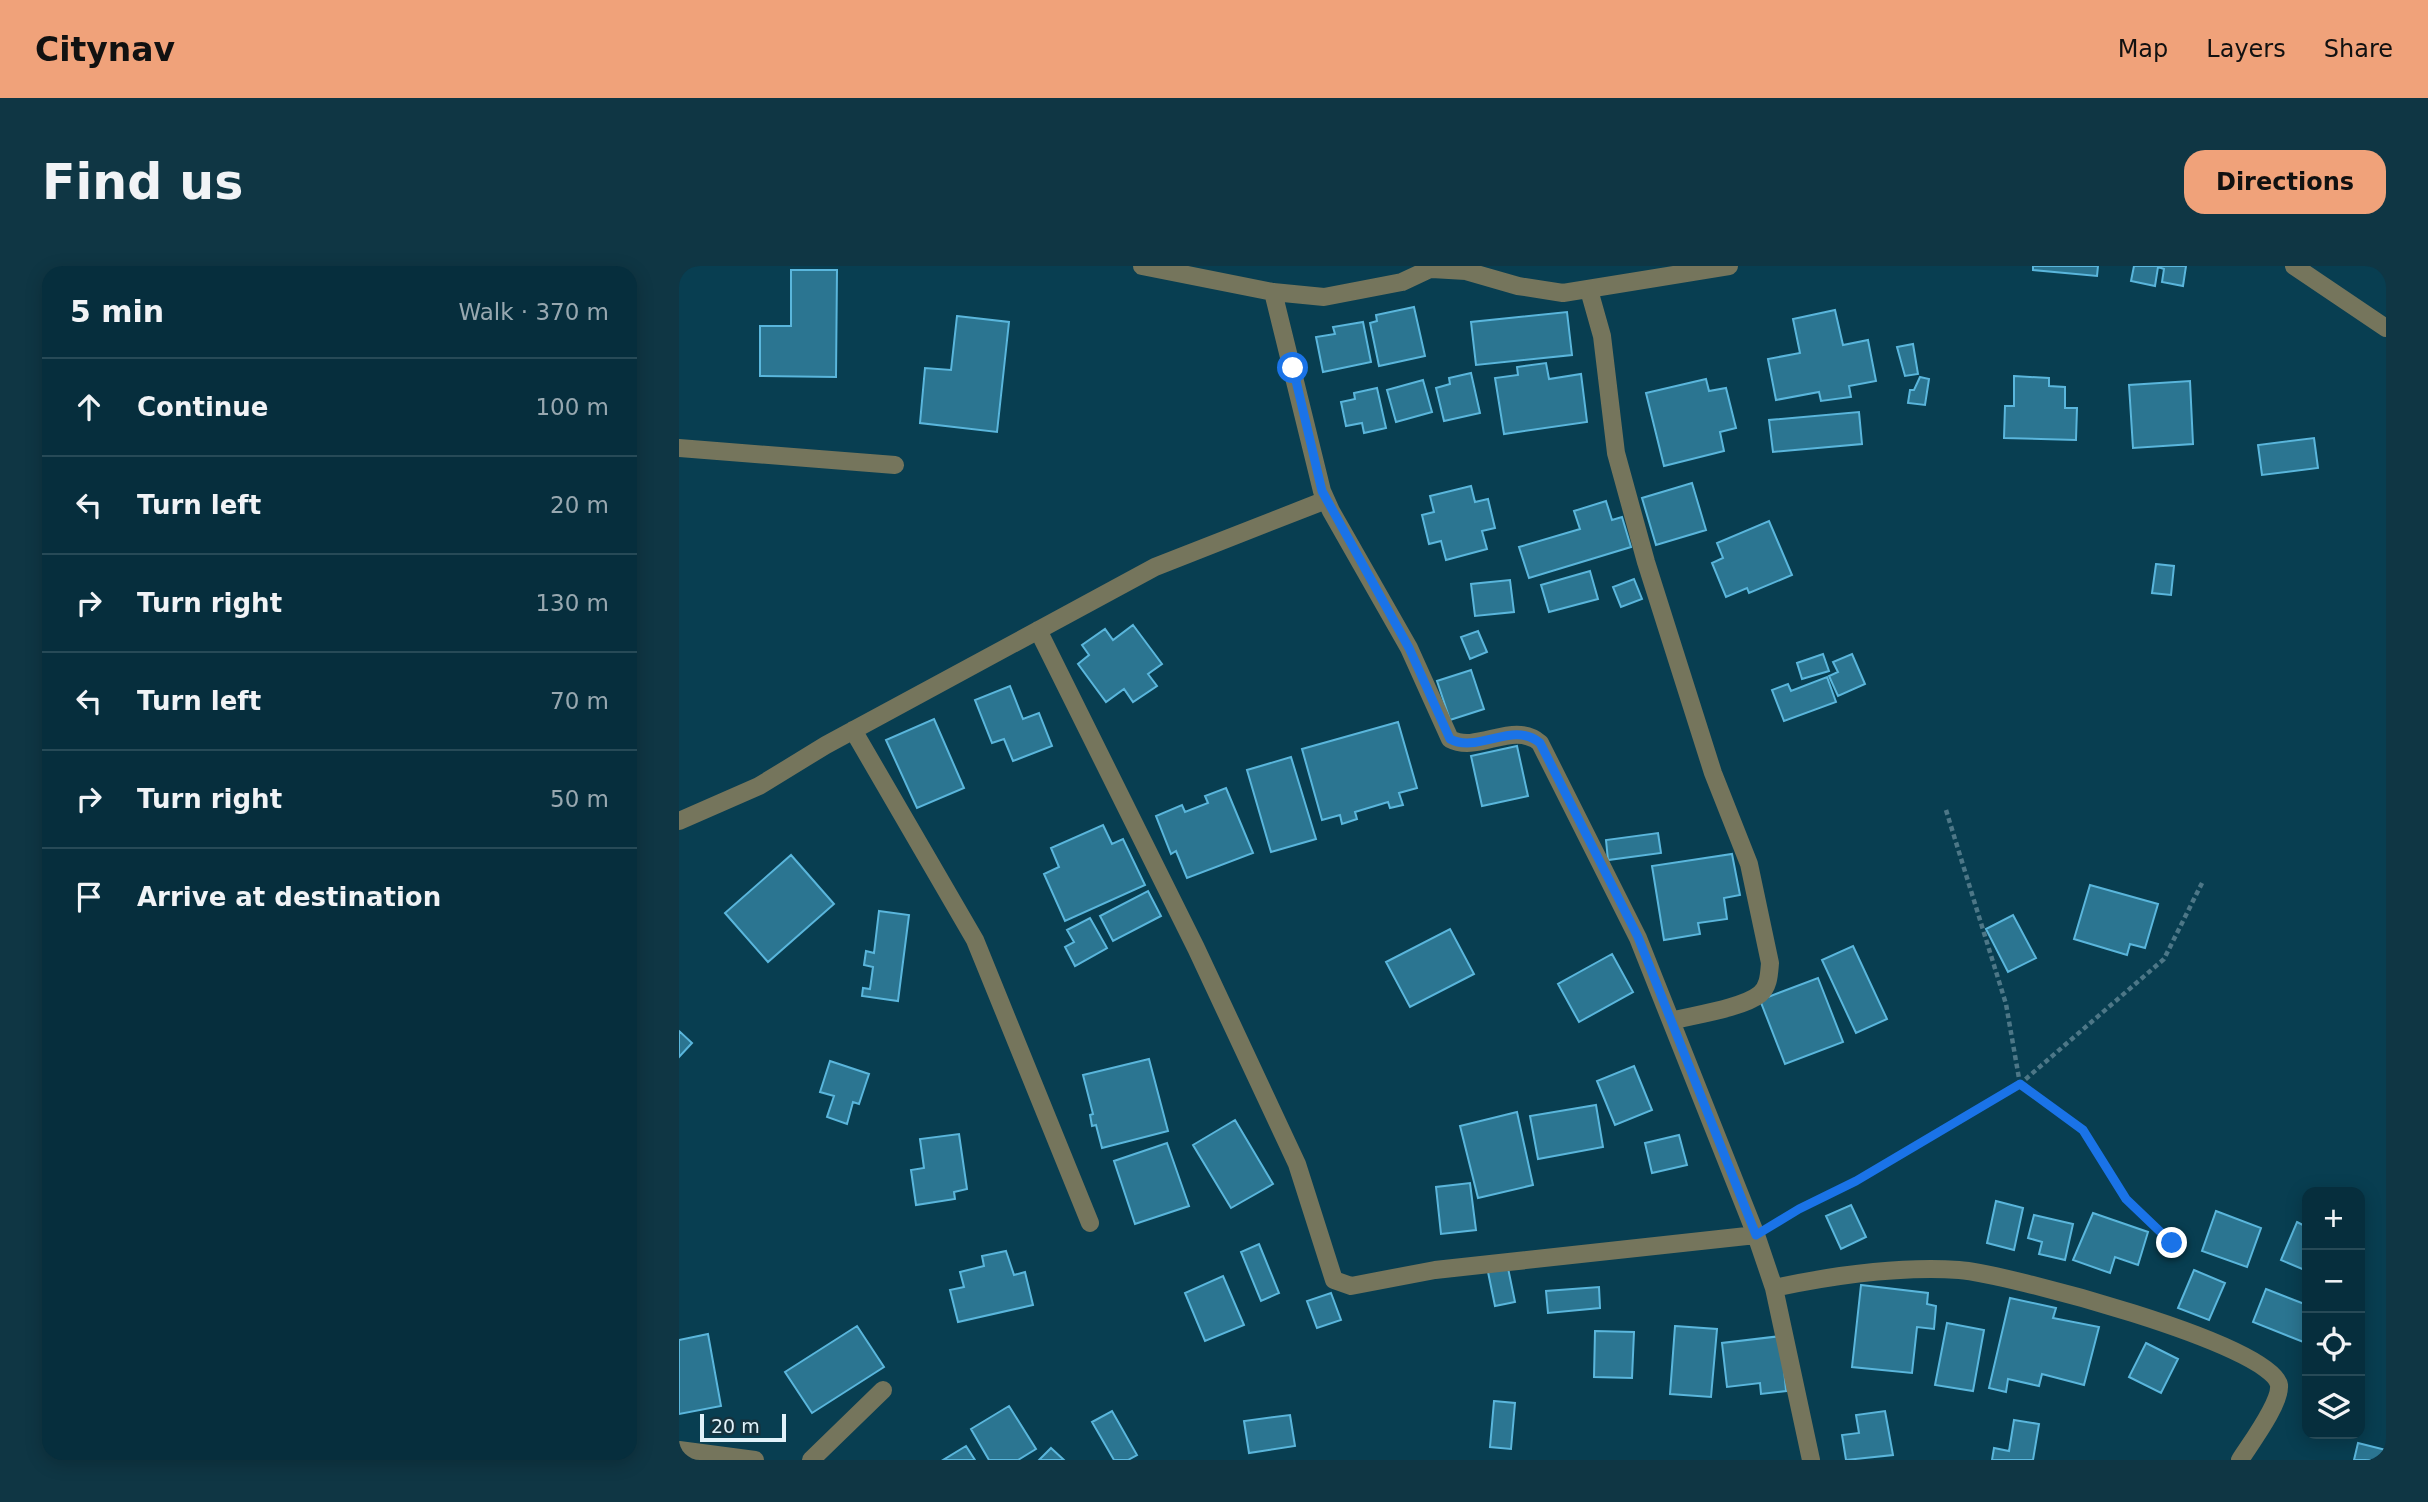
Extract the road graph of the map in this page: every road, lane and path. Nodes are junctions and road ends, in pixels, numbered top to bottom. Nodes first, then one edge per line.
1 (1142, 266) edge
2 (1729, 266) edge
3 (2294, 266) edge
4 (1434, 267) edge
5 (1190, 270) edge
6 (1589, 290) junction
7 (1272, 292) junction
8 (2386, 328) edge
9 (679, 448) edge
10 (895, 464) dead end
11 (1326, 500) junction
12 (1038, 630) junction
13 (853, 730) junction
14 (1947, 810) dead end
15 (679, 821) edge
16 (2203, 881) dead end
17 (1671, 1021) junction
18 (2020, 1084) junction
19 (1090, 1223) dead end
20 (1756, 1235) junction
21 (2172, 1243) dead end
22 (1774, 1288) junction
23 (883, 1390) dead end
24 (679, 1450) edge
25 (755, 1460) edge
26 (811, 1460) edge
27 (1811, 1460) edge
28 (2240, 1460) edge

1 - 5 street
2 - 6 street
3 - 8 street
4 - 6 street
4 - 7 street
5 - 7 street
6 - 17 street
7 - 11 street
9 - 10 street
11 - 12 street
11 - 17 street
12 - 13 street
12 - 20 street
13 - 15 street
13 - 19 street
14 - 18 path
16 - 18 path
17 - 20 street
18 - 20 path
18 - 21 path
20 - 22 street
22 - 27 street
22 - 28 street
23 - 26 street
24 - 25 street

